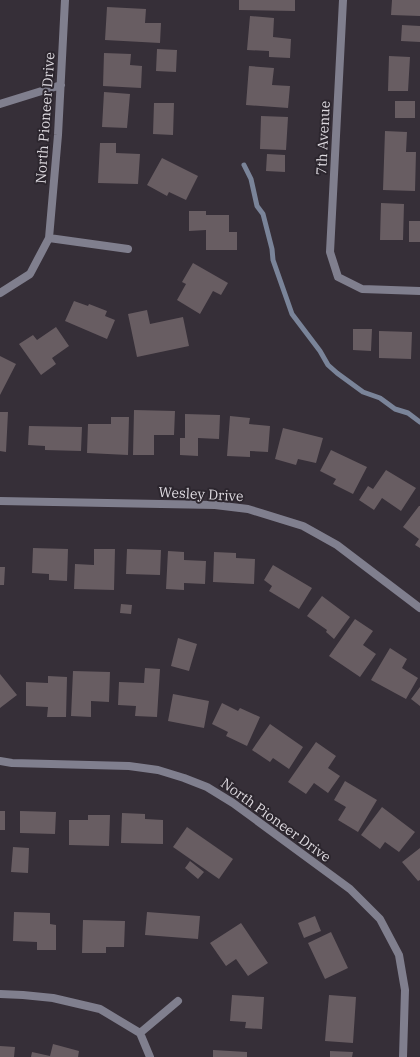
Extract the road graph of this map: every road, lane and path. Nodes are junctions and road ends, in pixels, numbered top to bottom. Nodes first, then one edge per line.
1 (65, 0) edge
2 (343, 0) edge
3 (61, 84) junction
4 (0, 104) edge
5 (49, 238) junction
6 (128, 249) dead end
7 (420, 291) edge
8 (0, 293) edge
9 (0, 501) edge
10 (420, 608) edge
11 (0, 761) edge
12 (0, 994) edge
13 (178, 1001) dead end
14 (140, 1033) junction
15 (150, 1057) edge
16 (403, 1057) edge

1 - 3 street, North Pioneer Drive
2 - 7 street, 7th Avenue
3 - 4 street
3 - 5 street, North Pioneer Drive
5 - 6 street
5 - 8 street, North Pioneer Drive
9 - 10 street, Wesley Drive
11 - 16 street, North Pioneer Drive
12 - 14 street
13 - 14 street
14 - 15 street

